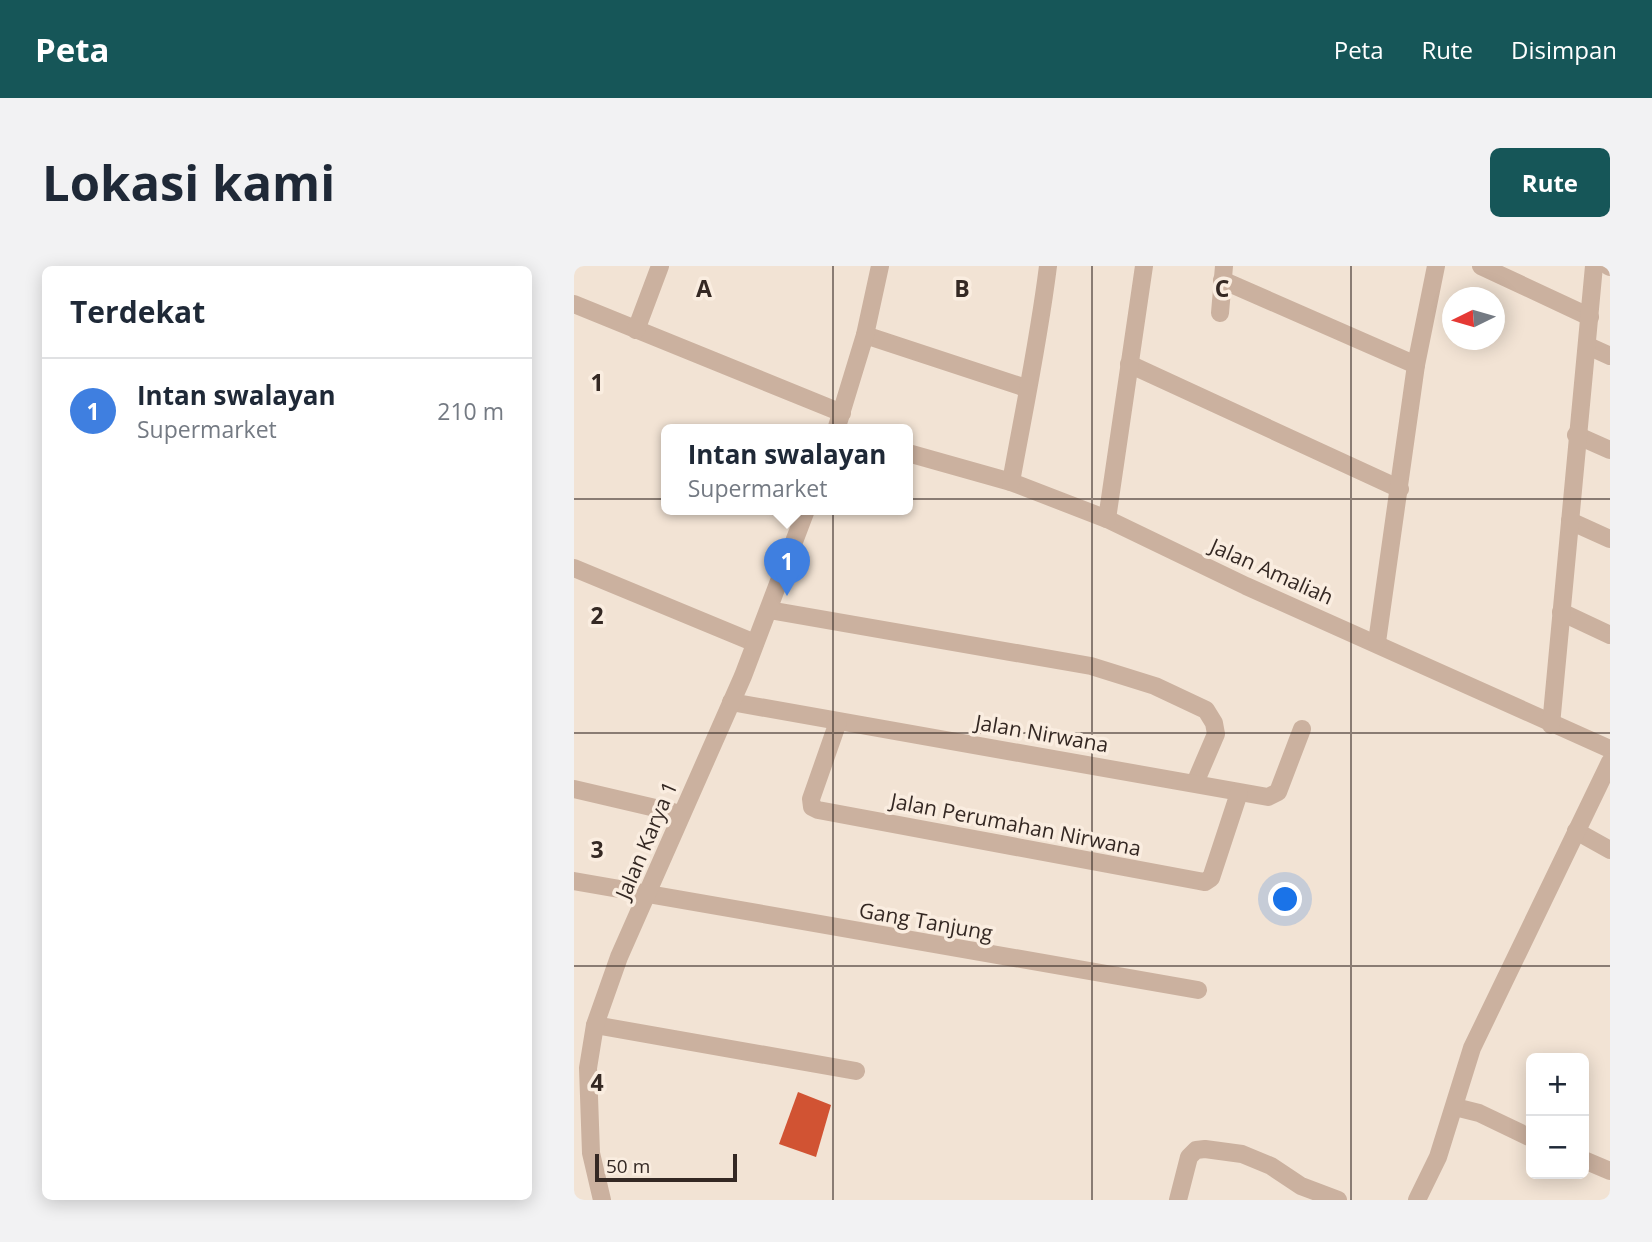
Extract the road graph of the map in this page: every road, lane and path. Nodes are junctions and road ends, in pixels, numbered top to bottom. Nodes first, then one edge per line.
1 (660, 266) edge
2 (880, 266) edge
3 (1048, 266) edge
4 (1144, 266) edge
5 (1436, 266) edge
6 (1481, 266) edge
7 (1594, 266) edge
8 (1223, 273) edge
9 (574, 304) edge
10 (1220, 313) dead end
11 (1590, 317) junction
12 (636, 330) junction
13 (865, 335) junction
14 (1588, 346) junction
15 (1610, 356) edge
16 (1129, 364) junction
17 (1416, 365) junction
18 (1026, 388) junction
19 (839, 421) edge
20 (1576, 435) junction
21 (1610, 450) edge
22 (913, 454) edge
23 (1011, 482) junction
24 (1400, 489) junction
25 (804, 515) edge
26 (1107, 519) junction
27 (1570, 521) junction
28 (1610, 539) edge
29 (574, 568) edge
30 (769, 610) junction
31 (1561, 612) junction
32 (1610, 635) edge
33 (1377, 642) junction
34 (755, 643) junction
35 (731, 702) junction
36 (838, 722) junction
37 (1551, 725) junction
38 (1302, 729) dead end
39 (1610, 749) edge
40 (1610, 762) edge
41 (1195, 783) junction
42 (574, 789) edge
43 (1239, 793) junction
44 (681, 814) junction
45 (1576, 831) junction
46 (1610, 850) edge
47 (574, 881) edge
48 (646, 894) junction
49 (1198, 990) dead end
50 (595, 1025) junction
51 (856, 1071) dead end
52 (1455, 1107) junction
53 (1526, 1136) edge
54 (1589, 1162) edge
55 (1610, 1171) edge
56 (1300, 1193) edge
57 (602, 1200) edge
58 (1178, 1200) edge
59 (1338, 1200) edge
60 (1417, 1200) edge

1 - 12 street
2 - 13 street
3 - 18 street
4 - 16 street
5 - 17 street
6 - 11 street
7 - 11 street
8 - 10 street
8 - 17 street
9 - 12 street
11 - 14 street
12 - 19 street
13 - 18 street
13 - 19 street
14 - 15 street
14 - 20 street
16 - 24 street
16 - 26 street
17 - 24 street
18 - 23 street
20 - 21 street
20 - 27 street
22 - 23 street, Jalan Amaliah
23 - 26 street, Jalan Amaliah
24 - 33 street
25 - 30 street, Jalan Karya 1
26 - 33 street, Jalan Amaliah
27 - 28 street
27 - 31 street
29 - 34 street
30 - 34 street, Jalan Karya 1
30 - 41 street
31 - 32 street
31 - 37 street
33 - 37 street, Jalan Amaliah
34 - 35 street, Jalan Karya 1
35 - 36 street, Jalan Nirwana
35 - 44 street, Jalan Karya 1
36 - 41 street, Jalan Nirwana
36 - 43 street, Jalan Perumahan Nirwana
37 - 39 street, Jalan Amaliah
38 - 43 street, Jalan Nirwana
40 - 45 street
41 - 43 street, Jalan Nirwana
42 - 44 street
44 - 48 street, Jalan Karya 1
45 - 46 street
45 - 52 street
47 - 48 street, Gang Tanjung
48 - 49 street, Gang Tanjung
48 - 50 street, Jalan Karya 1
50 - 51 street
50 - 57 street, Jalan Karya 1
52 - 53 street
52 - 60 street
54 - 55 street
56 - 58 street
56 - 59 street

